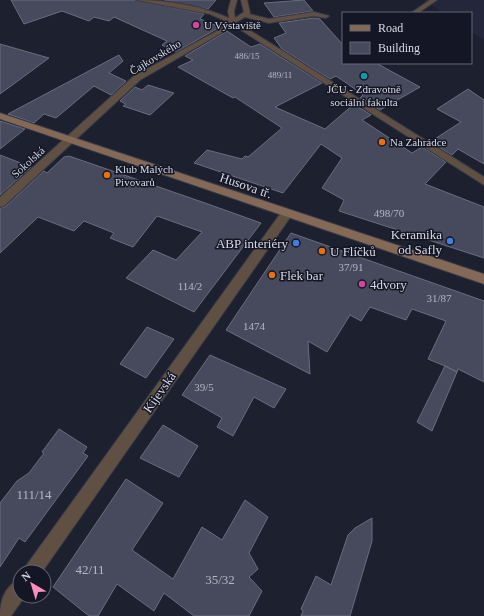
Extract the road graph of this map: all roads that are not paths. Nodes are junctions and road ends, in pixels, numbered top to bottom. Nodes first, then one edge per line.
1 (139, 0) edge
2 (234, 0) edge
3 (244, 0) edge
4 (434, 0) edge
5 (416, 12) edge
6 (244, 15) junction
7 (326, 16) dead end
8 (233, 22) junction
9 (0, 116) edge
10 (71, 139) junction
11 (484, 182) edge
12 (0, 202) edge
13 (286, 213) junction
14 (484, 279) edge
15 (38, 564) edge
16 (12, 599) edge
17 (0, 616) edge

1 - 8 street
2 - 8 lane
3 - 6 lane
4 - 5 lane
6 - 7 lane
6 - 8 lane, Čajkovského
8 - 10 street, Čajkovského
8 - 11 street
9 - 10 street, Husova tř.
10 - 12 street, Sokolská
10 - 13 street, Husova tř.
13 - 14 street, Husova tř.
13 - 15 street, Kijevská
16 - 17 street

